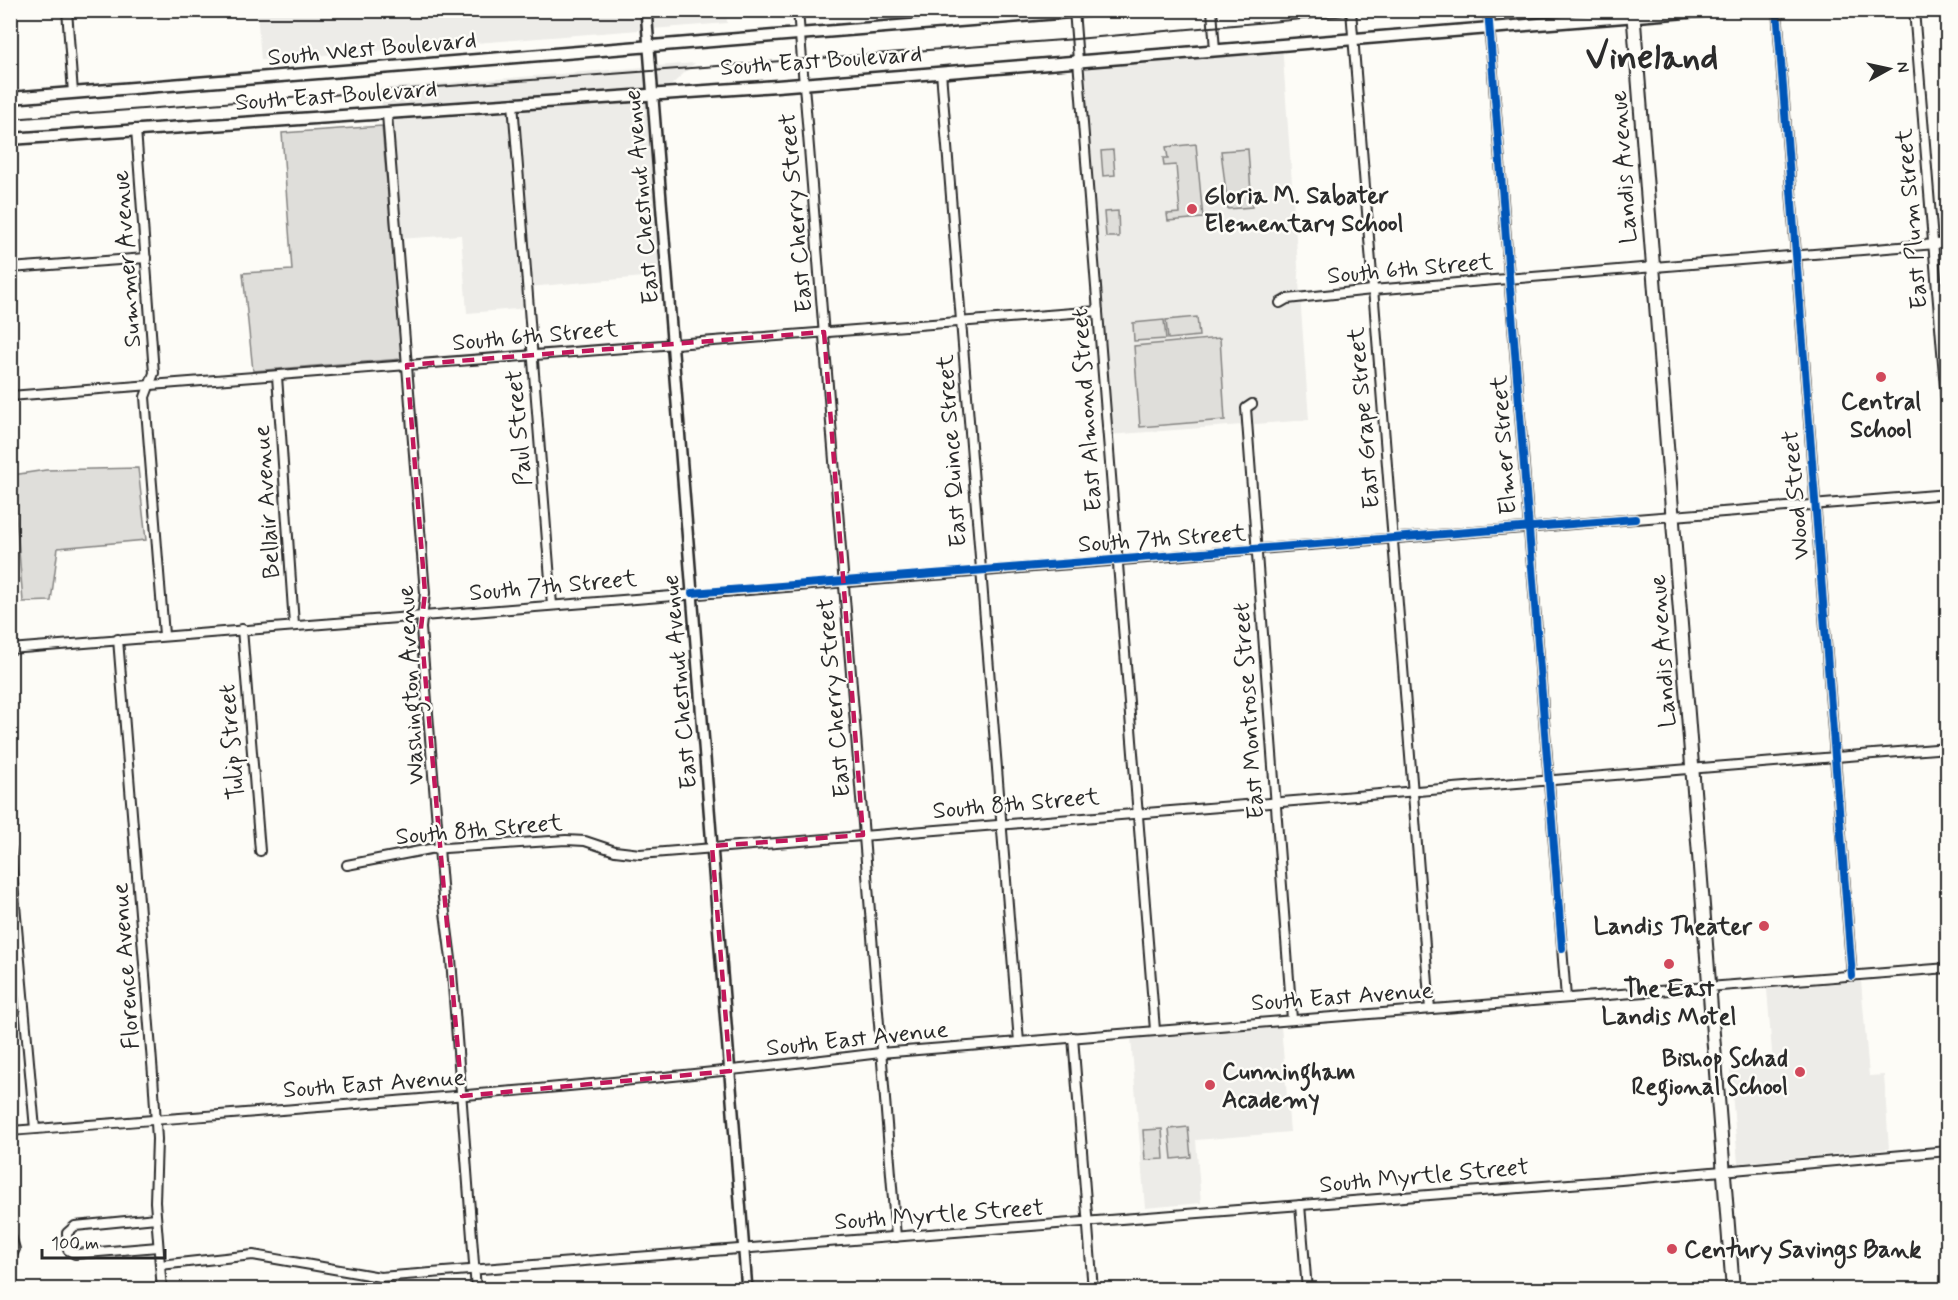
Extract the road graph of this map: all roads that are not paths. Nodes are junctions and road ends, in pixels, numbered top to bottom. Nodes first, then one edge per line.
1 (67, 10) edge
2 (646, 10) edge
3 (798, 10) edge
4 (936, 10) edge
5 (1095, 10) edge
6 (1212, 10) edge
7 (1351, 10) edge
8 (1488, 10) edge
9 (1711, 10) edge
10 (1777, 10) edge
11 (1914, 10) edge
12 (1074, 11) edge
13 (1633, 14) edge
14 (937, 23) junction
15 (1490, 28) junction
16 (800, 34) junction
17 (1353, 39) junction
18 (649, 46) junction
19 (1215, 50) junction
20 (1078, 60) junction
21 (941, 72) junction
22 (804, 83) junction
23 (73, 93) junction
24 (653, 93) junction
25 (10, 98) edge
26 (513, 103) junction
27 (387, 114) junction
28 (136, 129) junction
29 (10, 139) edge
30 (1947, 243) edge
31 (1933, 244) junction
32 (1796, 255) junction
33 (146, 258) junction
34 (1651, 267) junction
35 (10, 268) edge
36 (1510, 279) junction
37 (1372, 290) junction
38 (1280, 303) dead end
39 (1098, 311) junction
40 (961, 321) junction
41 (824, 332) junction
42 (672, 343) junction
43 (532, 355) junction
44 (406, 364) junction
45 (277, 376) junction
46 (150, 385) junction
47 (10, 396) edge
48 (1252, 404) dead end
49 (1947, 424) edge
50 (1947, 494) edge
51 (1815, 505) junction
52 (1673, 516) junction
53 (1529, 528) junction
54 (1392, 538) junction
55 (1255, 550) junction
56 (1118, 561) junction
57 (980, 572) junction
58 (843, 582) junction
59 (692, 593) junction
60 (552, 605) junction
61 (424, 615) junction
62 (294, 625) junction
63 (242, 629) junction
64 (164, 635) junction
65 (118, 639) junction
66 (10, 649) edge
67 (1947, 748) edge
68 (1836, 758) junction
69 (1691, 769) junction
70 (1549, 780) junction
71 (1412, 792) junction
72 (1275, 802) junction
73 (1138, 813) junction
74 (1000, 823) junction
75 (863, 835) junction
76 (712, 846) junction
77 (10, 849) edge
78 (439, 849) junction
79 (260, 851) dead end
80 (347, 865) dead end
81 (12, 889) edge
82 (1947, 968) edge
83 (1852, 976) junction
84 (1709, 987) junction
85 (1566, 998) junction
86 (1430, 1010) junction
87 (1292, 1019) junction
88 (1155, 1030) junction
89 (1073, 1037) junction
90 (1019, 1041) junction
91 (880, 1053) junction
92 (730, 1071) junction
93 (462, 1096) junction
94 (156, 1119) junction
95 (35, 1129) junction
96 (10, 1131) edge
97 (1947, 1151) edge
98 (1724, 1171) junction
99 (1300, 1205) junction
100 (156, 1218) junction
101 (1088, 1222) junction
102 (10, 1233) edge
103 (896, 1237) junction
104 (158, 1247) junction
105 (744, 1249) junction
106 (10, 1259) edge
107 (160, 1265) junction
108 (474, 1270) junction
109 (162, 1290) edge
110 (476, 1290) edge
111 (747, 1290) edge
112 (1093, 1290) edge
113 (1307, 1290) edge
114 (1733, 1290) edge

1 - 23 street
2 - 18 street, East Chestnut Avenue
3 - 16 street, East Cherry Street
4 - 14 street
5 - 12 main road, South West Boulevard
6 - 19 street
7 - 17 street, East Grape Street
8 - 15 street, Elmer Street
9 - 13 main road, South East Boulevard
10 - 32 street, Wood Street
11 - 31 street, East Plum Street
12 - 14 main road, South West Boulevard
12 - 20 street, East Almond Street
13 - 15 main road, South East Boulevard
13 - 34 main road, Landis Avenue
14 - 16 main road, South West Boulevard
15 - 17 main road, South East Boulevard
15 - 36 street, Elmer Street
16 - 18 main road, South West Boulevard
16 - 22 street, East Cherry Street
17 - 19 main road, South East Boulevard
17 - 37 street, East Grape Street
18 - 23 main road, South West Boulevard
18 - 24 street, East Chestnut Avenue
19 - 20 main road, South East Boulevard
20 - 21 main road, South East Boulevard
20 - 39 street, East Almond Street
21 - 22 main road, South East Boulevard
21 - 40 street, East Quince Street
22 - 24 main road, South East Boulevard
22 - 41 street, East Cherry Street
23 - 25 main road, South West Boulevard
24 - 26 main road, South East Boulevard
24 - 42 street, East Chestnut Avenue
26 - 27 main road, South East Boulevard
26 - 43 street, Paul Street
27 - 28 main road, South East Boulevard
27 - 44 street, Washington Avenue
28 - 29 main road, South East Boulevard
28 - 33 street, Summer Avenue
30 - 31 street, South 6th Street
31 - 32 street, South 6th Street
31 - 49 street, East Plum Street
32 - 34 street, South 6th Street
32 - 51 street, Wood Street
33 - 35 street
33 - 46 street, Summer Avenue
34 - 36 street, South 6th Street
34 - 52 main road, Landis Avenue
36 - 37 street, South 6th Street
36 - 53 street, Elmer Street
37 - 38 street, South 6th Street
37 - 54 street, East Grape Street
39 - 40 street, South 6th Street
39 - 56 street, East Almond Street
40 - 41 street, South 6th Street
40 - 57 street, East Quince Street
41 - 42 street, South 6th Street
41 - 58 street, East Cherry Street
42 - 43 street, South 6th Street
42 - 59 street, East Chestnut Avenue
43 - 44 street, South 6th Street
43 - 60 street, Paul Street
44 - 45 street, South 6th Street
44 - 61 street, Washington Avenue
45 - 46 street, South 6th Street
45 - 62 street, Bellair Avenue
46 - 47 street, South 6th Street
46 - 64 street
48 - 55 street, East Montrose Street
50 - 51 street, South 7th Street
51 - 52 street, South 7th Street
51 - 68 street, Wood Street
52 - 53 street, South 7th Street
52 - 69 main road, Landis Avenue
53 - 54 street, South 7th Street
53 - 70 street, Elmer Street
54 - 55 street, South 7th Street
54 - 71 street, East Grape Street
55 - 56 street, South 7th Street
55 - 72 street, East Montrose Street
56 - 57 street, South 7th Street
56 - 73 street, East Almond Street
57 - 58 street, South 7th Street
57 - 74 street, East Quince Street
58 - 59 street, South 7th Street
58 - 75 street, East Cherry Street
59 - 60 street, South 7th Street
59 - 76 street, East Chestnut Avenue
60 - 61 street, South 7th Street
61 - 62 street, South 7th Street
61 - 78 street, Washington Avenue
62 - 63 street, South 7th Street
63 - 64 street, South 7th Street
63 - 79 street, Tulip Street
64 - 65 street, South 7th Street
65 - 66 street, South 7th Street
65 - 94 street, Florence Avenue
67 - 68 street, South 8th Street
68 - 69 street, South 8th Street
68 - 83 street, Wood Street
69 - 70 street, South 8th Street
69 - 84 main road, Landis Avenue
70 - 71 street, South 8th Street
70 - 85 street, Elmer Street
71 - 72 street, South 8th Street
71 - 86 street, East Grape Street
72 - 73 street, South 8th Street
72 - 87 street, East Montrose Street
73 - 74 street, South 8th Street
73 - 88 street, East Almond Street
74 - 75 street, South 8th Street
74 - 90 street, East Quince Street
75 - 76 street, South 8th Street
75 - 91 street, East Cherry Street
76 - 78 street, South 8th Street
76 - 92 street, East Chestnut Avenue
77 - 81 street
78 - 80 street, South 8th Street
78 - 93 street, Washington Avenue
81 - 95 street
82 - 83 street, South East Avenue
83 - 84 street, South East Avenue
84 - 85 street, South East Avenue
84 - 98 main road, Landis Avenue
85 - 86 street, South East Avenue
86 - 87 street, South East Avenue
87 - 88 street, South East Avenue
88 - 89 street, South East Avenue
89 - 90 street, South East Avenue
89 - 101 street
90 - 91 street, South East Avenue
91 - 92 street, South East Avenue
91 - 103 street, East Cherry Street
92 - 93 street, South East Avenue
92 - 105 street, East Chestnut Avenue
93 - 94 street, South East Avenue
93 - 108 street, Washington Avenue
94 - 95 street, South East Avenue
94 - 100 street, Florence Avenue
95 - 96 street, South East Avenue
97 - 98 street, South Myrtle Street
98 - 99 street, South Myrtle Street
98 - 114 main road, Landis Avenue
99 - 101 street, South Myrtle Street
99 - 113 street
100 - 104 street, Florence Avenue
100 - 104 street
101 - 103 street, South Myrtle Street
101 - 112 street
102 - 106 street
103 - 105 street, South Myrtle Street
104 - 107 street, Florence Avenue
105 - 108 street, South Myrtle Street
105 - 111 street, East Chestnut Avenue
107 - 108 street, South Myrtle Street
107 - 109 street, Florence Avenue
108 - 110 street, Washington Avenue

